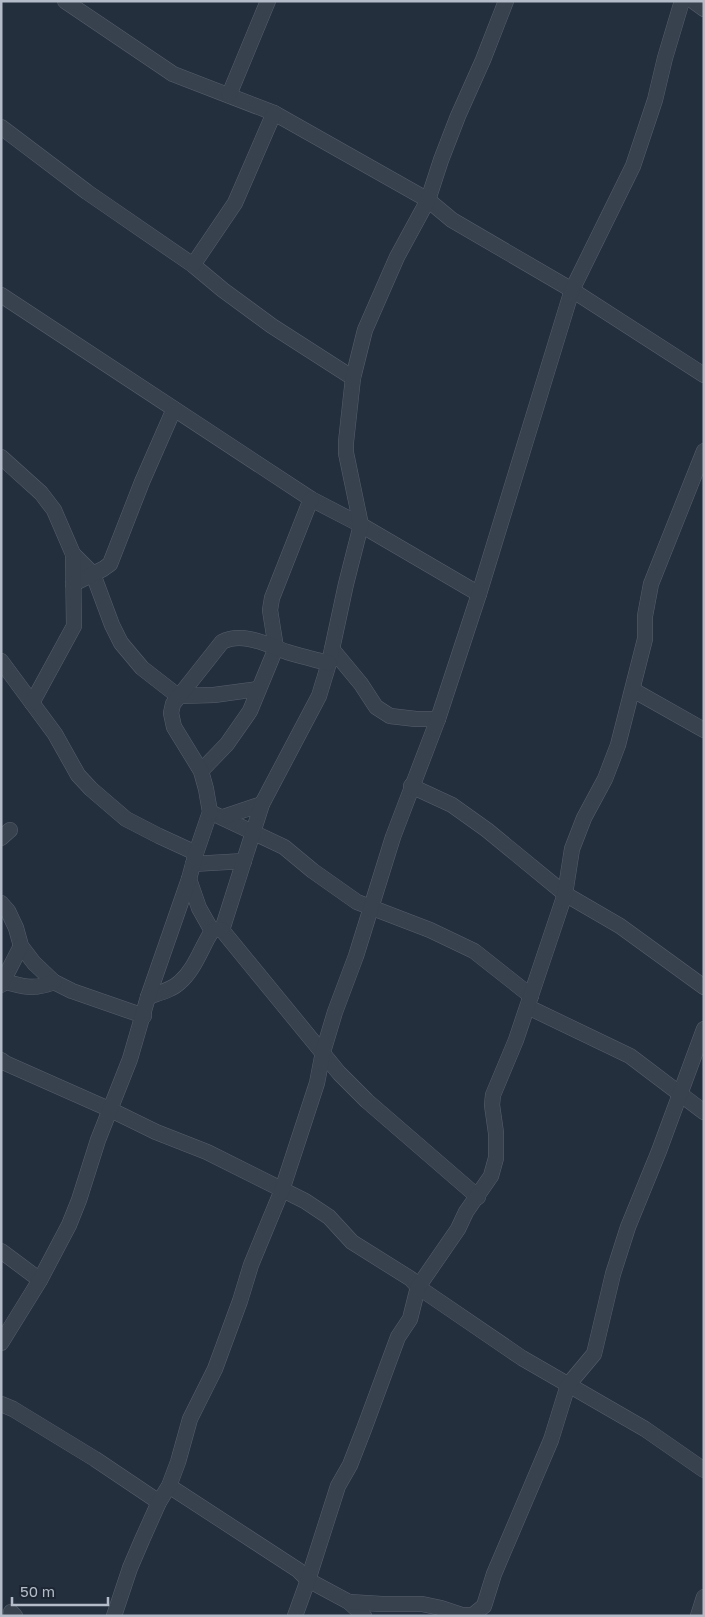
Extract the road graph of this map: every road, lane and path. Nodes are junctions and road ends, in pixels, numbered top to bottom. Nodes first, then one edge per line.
1 (268, 1) edge
2 (506, 1) edge
3 (682, 1) edge
4 (693, 1) edge
5 (68, 2) edge
6 (704, 9) edge
7 (229, 95) junction
8 (274, 113) junction
9 (1, 127) edge
10 (428, 200) junction
11 (193, 265) junction
12 (572, 290) junction
13 (1, 295) edge
14 (704, 374) edge
15 (352, 378) junction
16 (174, 409) junction
17 (704, 452) edge
18 (1, 457) edge
19 (311, 499) junction
20 (361, 525) junction
21 (73, 554) junction
22 (93, 574) junction
23 (73, 584) junction
24 (479, 594) junction
25 (276, 648) junction
26 (331, 656) junction
27 (1, 661) edge
28 (258, 689) junction
29 (632, 690) junction
30 (178, 696) junction
31 (32, 704) junction
32 (438, 719) junction
33 (704, 730) edge
34 (201, 771) junction
35 (411, 786) junction
36 (262, 804) junction
37 (217, 814) junction
38 (254, 832) junction
39 (195, 858) junction
40 (244, 861) junction
41 (189, 879) junction
42 (565, 894) junction
43 (1, 903) edge
44 (371, 907) junction
45 (217, 931) junction
46 (21, 946) junction
47 (54, 982) junction
48 (2, 983) edge
49 (704, 987) edge
50 (148, 997) junction
51 (529, 1001) junction
52 (144, 1016) junction
53 (704, 1029) edge
54 (323, 1052) junction
55 (2, 1062) edge
56 (339, 1073) junction
57 (317, 1083) junction
58 (679, 1094) junction
59 (111, 1110) junction
60 (704, 1112) edge
61 (282, 1190) junction
62 (478, 1196) junction
63 (1, 1251) edge
64 (40, 1280) junction
65 (418, 1287) junction
66 (1, 1343) edge
67 (568, 1385) junction
68 (1, 1404) edge
69 (704, 1470) edge
70 (169, 1486) junction
71 (159, 1502) junction
72 (308, 1580) junction
73 (704, 1597) edge
74 (348, 1602) junction
75 (114, 1616) edge
76 (295, 1616) edge
77 (364, 1616) edge
78 (698, 1616) edge

1 - 7 street
2 - 10 street
3 - 12 street
4 - 6 street
5 - 7 street
7 - 8 street
8 - 10 street
8 - 11 street
9 - 11 street
10 - 12 street
10 - 15 street
11 - 15 street
12 - 14 street
12 - 24 street
13 - 16 street
15 - 20 street
16 - 19 street
16 - 22 street
17 - 29 street
18 - 21 street
19 - 20 street
19 - 25 street
20 - 24 street
20 - 26 street
21 - 22 street
21 - 23 street
22 - 23 street
22 - 30 street
23 - 31 street
24 - 32 street
25 - 26 street
25 - 28 street
25 - 30 street
26 - 32 street
26 - 36 street
27 - 31 street
28 - 30 street
28 - 34 street
29 - 33 street
29 - 42 street
30 - 34 street
31 - 39 street
32 - 35 street
34 - 37 street
35 - 42 street
35 - 44 street
36 - 37 street
36 - 38 street
37 - 38 street
37 - 39 street
38 - 40 street
38 - 44 street
39 - 40 street
39 - 41 street
40 - 45 street
41 - 45 street
41 - 50 street
42 - 49 street
42 - 51 street
43 - 46 street
44 - 51 street
44 - 54 street
45 - 50 street
45 - 54 street
46 - 47 street
46 - 48 street
47 - 48 street
47 - 52 street
50 - 52 street
51 - 58 street
51 - 62 street
52 - 59 street
53 - 58 street
54 - 56 street
54 - 57 street
55 - 59 street
56 - 57 street
56 - 62 street
57 - 61 street
58 - 60 street
58 - 67 street
59 - 61 street
59 - 64 street
61 - 65 street
61 - 70 street
62 - 65 street
63 - 64 street
64 - 66 street
65 - 67 street
65 - 72 street
67 - 69 street
67 - 74 street
68 - 71 street
70 - 71 street
70 - 72 street
71 - 75 street
72 - 74 street
72 - 76 street
73 - 78 street
74 - 77 street

